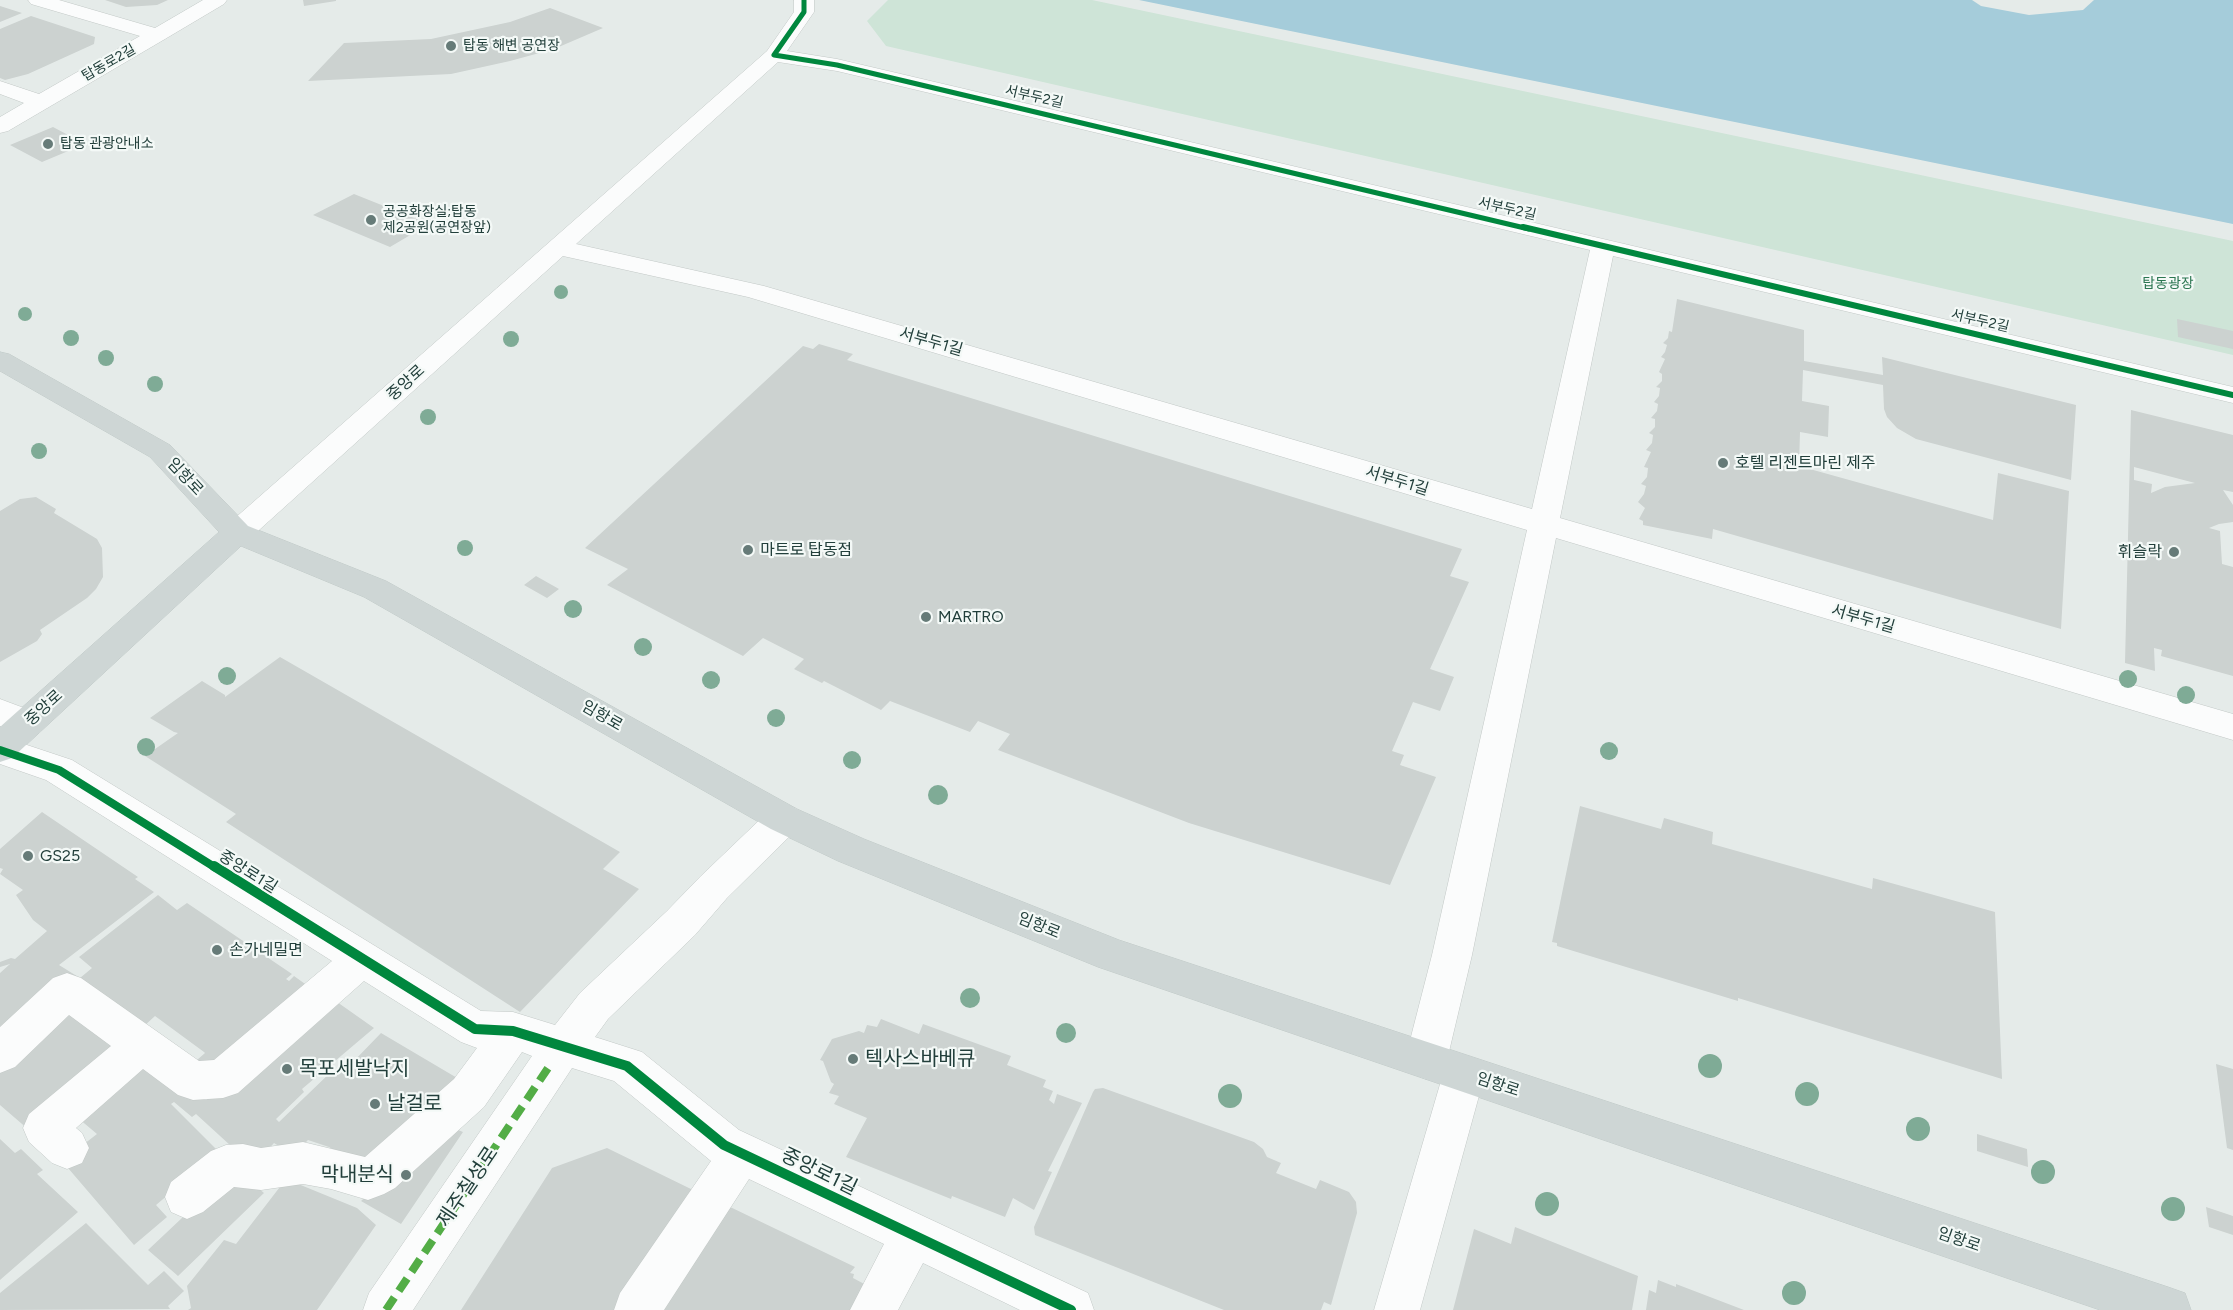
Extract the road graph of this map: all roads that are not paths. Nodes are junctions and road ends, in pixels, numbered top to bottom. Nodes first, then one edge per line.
1 (38, 0) edge
2 (217, 0) edge
3 (804, 6) edge
4 (158, 34) junction
5 (774, 55) junction
6 (0, 87) edge
7 (41, 102) junction
8 (0, 126) edge
9 (1603, 245) junction
10 (557, 248) junction
11 (0, 360) edge
12 (2233, 395) edge
13 (1545, 525) junction
14 (237, 533) junction
15 (14, 718) edge
16 (2233, 728) edge
17 (0, 749) edge
18 (784, 819) junction
19 (362, 959) junction
20 (494, 1030) junction
21 (143, 1044) junction
22 (0, 1054) edge
23 (558, 1055) junction
24 (1426, 1060) junction
25 (1464, 1074) junction
26 (68, 1148) dead end
27 (741, 1152) junction
28 (187, 1197) dead end
29 (913, 1236) junction
30 (386, 1310) edge
31 (637, 1310) edge
32 (873, 1310) edge
33 (1071, 1310) edge
34 (1397, 1310) edge
35 (2168, 1310) edge

1 - 4 street
2 - 4 street, 탑동로2길
3 - 5 street, 중앙로
4 - 7 street, 탑동로2길
5 - 9 street, 서부두2길
5 - 10 street, 중앙로
6 - 7 street
7 - 8 street, 탑동로2길
9 - 12 street, 서부두2길
9 - 13 street
10 - 13 street, 서부두1길
10 - 14 street, 중앙로
11 - 14 main road, 임항로
13 - 16 street, 서부두1길
13 - 24 street
14 - 15 main road, 중앙로
14 - 18 main road, 임항로
15 - 17 main road, 중앙로
17 - 19 street, 중앙로1길
18 - 23 street, 제주칠성로
18 - 24 main road, 임항로
19 - 20 street, 중앙로1길
19 - 21 street
20 - 23 street, 중앙로1길
20 - 28 street
21 - 22 street
21 - 26 street
23 - 27 street, 중앙로1길
23 - 30 street, 제주칠성로
24 - 25 main road, 임항로
25 - 34 street
25 - 35 main road, 임항로
27 - 29 street, 중앙로1길
27 - 31 street
29 - 32 street
29 - 33 street, 중앙로1길

